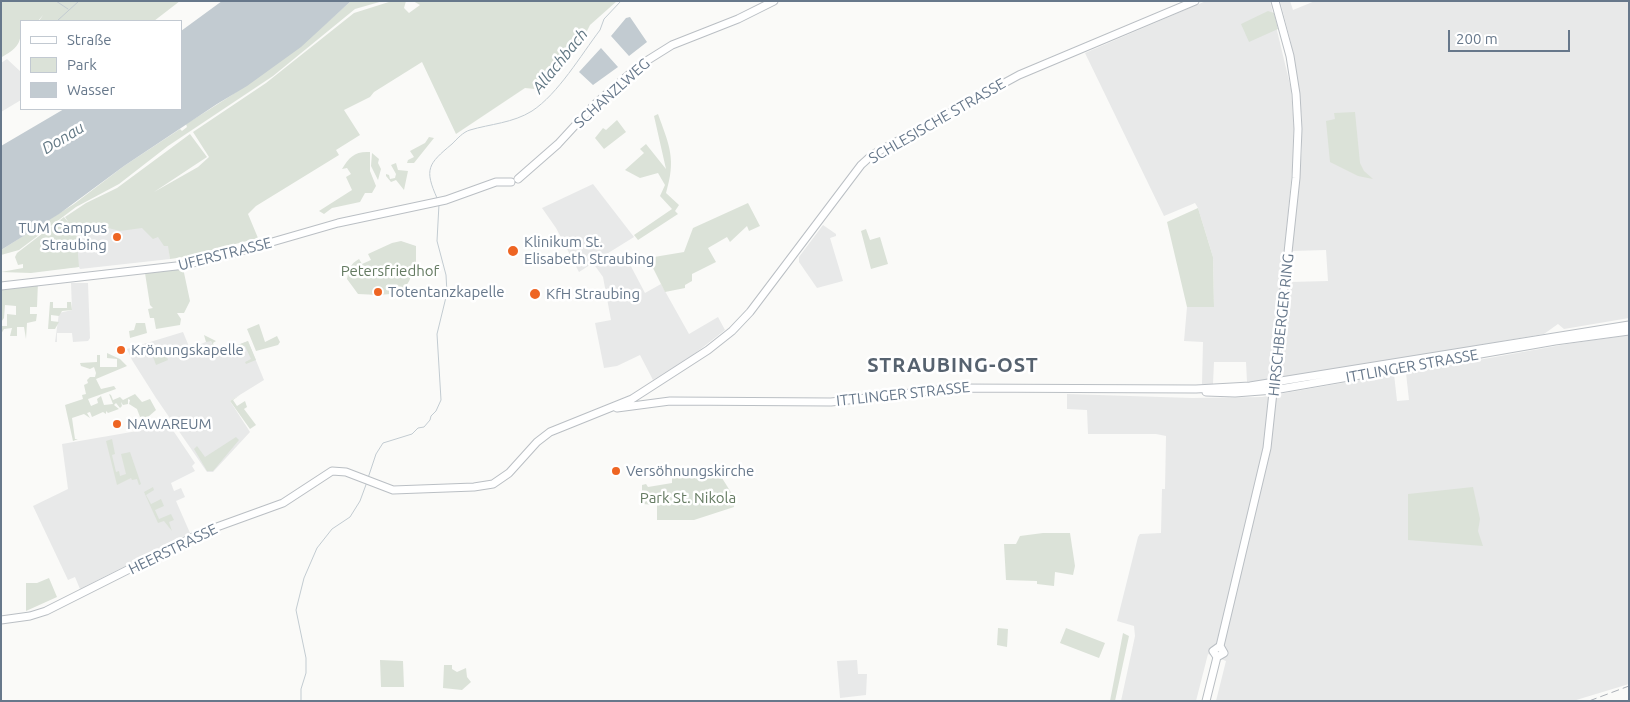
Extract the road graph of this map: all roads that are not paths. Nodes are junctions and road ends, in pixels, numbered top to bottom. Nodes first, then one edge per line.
1 (774, 1) edge
2 (1195, 1) edge
3 (1275, 1) edge
4 (513, 181) joint
5 (1, 286) edge
6 (1629, 325) edge
7 (1629, 331) edge
8 (1274, 387) junction
9 (648, 389) junction
10 (670, 401) junction
11 (618, 405) joint
12 (607, 410) junction
13 (341, 470) joint
14 (1, 620) edge
15 (1206, 701) edge

1 - 4 street, SCHANZLWEG
2 - 9 street, SCHLESISCHE STRASSE
3 - 8 street, HIRSCHBERGER RING
4 - 5 street, UFERSTRASSE
6 - 8 street, ITTLINGER STRASSE
7 - 8 street, ITTLINGER STRASSE
8 - 10 street, ITTLINGER STRASSE
8 - 15 street, HIRSCHBERGER RING
9 - 10 street, ITTLINGER STRASSE
9 - 11 street, SCHLESISCHE STRASSE
10 - 12 street, ITTLINGER STRASSE
11 - 12 street, ITTLINGER STRASSE
12 - 13 street, ITTLINGER STRASSE
13 - 14 street, HEERSTRASSE

